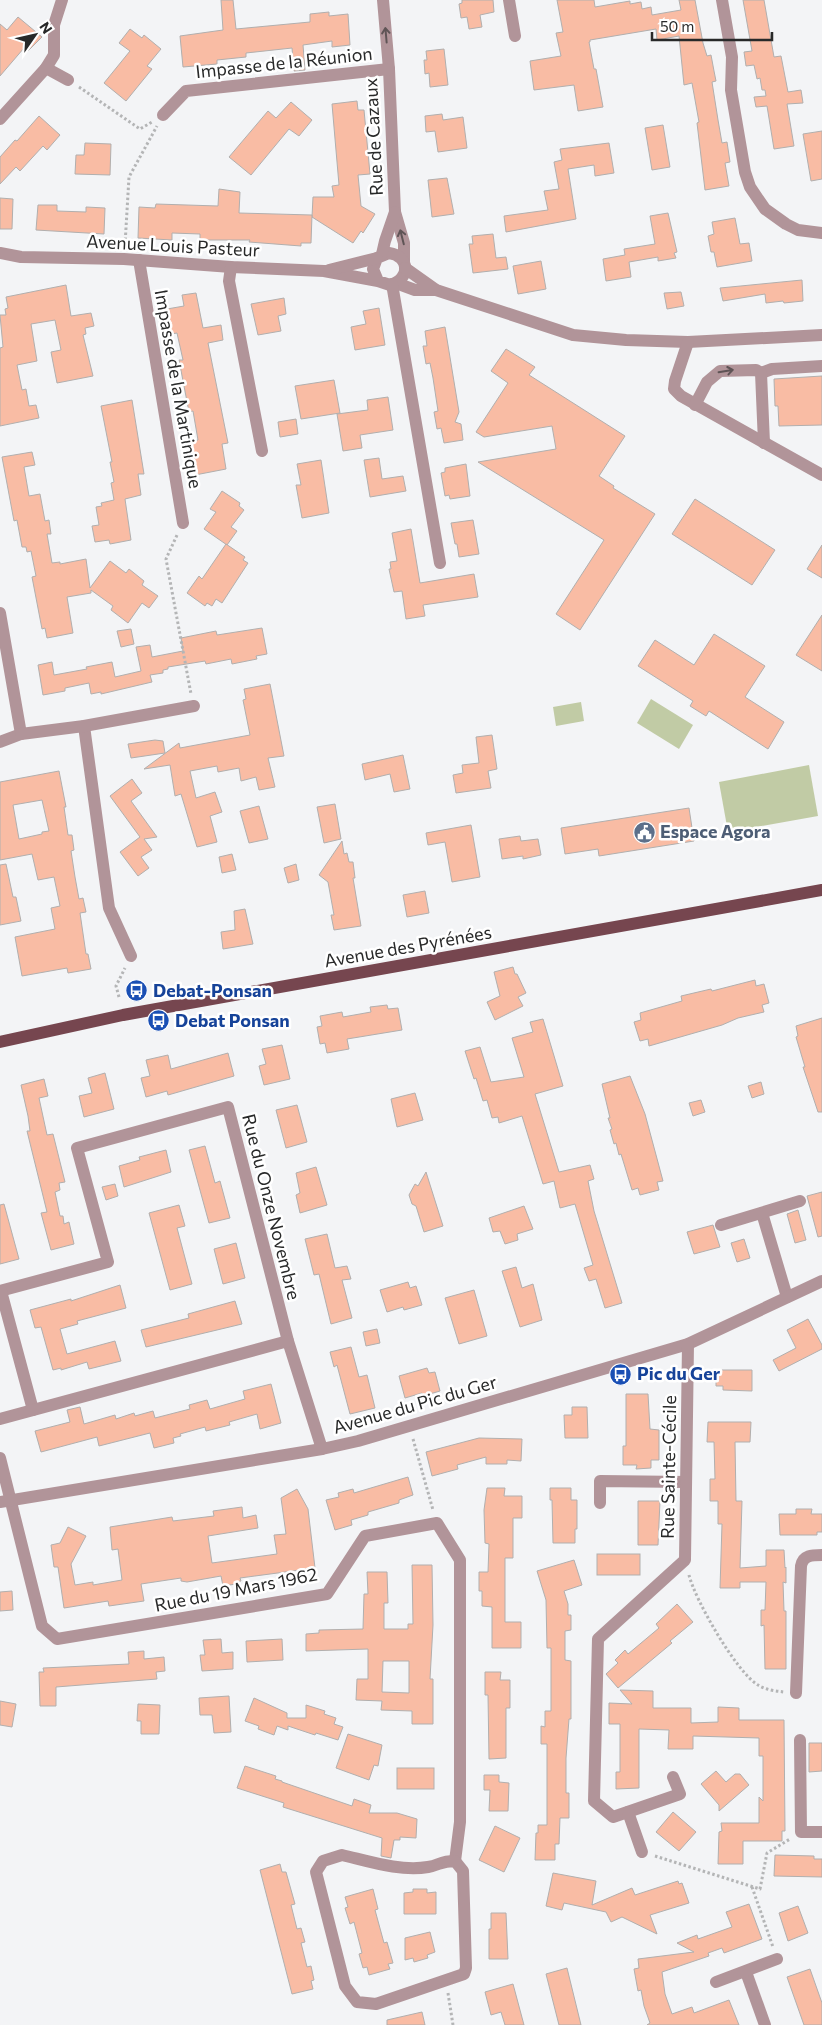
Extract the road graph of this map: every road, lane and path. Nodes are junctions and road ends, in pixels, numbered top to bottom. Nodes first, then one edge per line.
1 (62, 0) edge
2 (383, 0) edge
3 (509, 0) edge
4 (722, 0) edge
5 (515, 36) dead end
6 (46, 68) junction
7 (389, 69) junction
8 (68, 80) joint
9 (163, 115) junction
10 (0, 119) edge
11 (395, 212) junction
12 (822, 233) edge
13 (0, 253) edge
14 (380, 256) junction
15 (21, 258) junction
16 (124, 259) junction
17 (139, 260) junction
18 (0, 264) edge
19 (405, 265) junction
20 (231, 267) junction
21 (324, 271) junction
22 (378, 281) junction
23 (394, 284) junction
24 (436, 290) junction
25 (822, 335) edge
26 (688, 342) junction
27 (822, 366) edge
28 (761, 374) junction
29 (695, 405) junction
30 (764, 443) junction
31 (262, 451) dead end
32 (822, 475) edge
33 (183, 523) joint
34 (440, 563) dead end
35 (0, 612) edge
36 (194, 706) joint
37 (84, 726) junction
38 (21, 734) junction
39 (0, 742) edge
40 (822, 890) edge
41 (131, 956) joint
42 (119, 997) dead end
43 (0, 1042) edge
44 (800, 1201) dead end
45 (762, 1212) junction
46 (721, 1225) dead end
47 (822, 1281) edge
48 (1, 1291) edge
49 (787, 1297) junction
50 (288, 1341) junction
51 (688, 1344) junction
52 (33, 1410) junction
53 (0, 1419) edge
54 (410, 1426) junction
55 (322, 1450) junction
56 (0, 1458) edge
57 (686, 1482) junction
58 (6, 1501) edge
59 (600, 1504) dead end
60 (437, 1523) junction
61 (822, 1556) edge
62 (685, 1560) junction
63 (796, 1693) joint
64 (800, 1740) dead end
65 (674, 1776) dead end
66 (628, 1812) junction
67 (801, 1832) junction
68 (822, 1832) edge
69 (642, 1852) joint
70 (455, 1861) junction
71 (752, 1886) junction
72 (778, 1959) joint
73 (746, 1972) junction
74 (446, 1980) junction
75 (716, 1982) dead end
76 (453, 2025) edge
77 (765, 2025) edge

1 - 6 street
7 -> 2 street, Rue de Cazaux
3 - 5 street
4 - 12 street
6 - 8 street
6 - 10 street
7 - 9 street, Impasse de la Réunion
7 - 11 street, Rue de Cazaux
8 - 9 path
9 - 16 path
11 - 14 street, Rue de Cazaux
19 -> 11 street, Rue de Cazaux
13 - 15 street, Avenue Louis Pasteur
14 - 19 street
14 - 21 street, Avenue Louis Pasteur
14 - 22 street
15 - 16 street, Avenue Louis Pasteur
15 - 18 street, Avenue Louis Pasteur
16 - 17 street, Avenue Louis Pasteur
17 - 20 street, Avenue Louis Pasteur
17 - 33 street, Impasse de la Martinique
19 - 23 street
19 - 24 street
20 - 21 street, Avenue Louis Pasteur
20 - 31 street
21 - 22 street, Avenue Louis Pasteur
22 - 23 street
23 - 24 street
23 - 34 street
24 - 26 street
25 - 26 street
26 - 29 street
27 - 28 street
29 -> 28 street
28 - 30 street
29 - 30 street
30 - 32 street
33 - 36 path
35 - 38 street
36 - 37 street
37 - 38 street
37 - 41 street
38 - 39 street
40 - 43 main road, Avenue des Pyrénées
41 - 42 path
44 - 45 street
45 - 46 street
45 - 49 street
47 - 49 street, Avenue du Pic du Ger
48 - 50 street, Rue du Onze Novembre
48 - 52 street
49 - 51 street, Avenue du Pic du Ger
50 - 52 street
50 - 55 street, Rue du Onze Novembre
51 - 54 street, Avenue du Pic du Ger
51 - 57 street, Rue Sainte-Cécile
52 - 53 street
54 - 55 street, Avenue du Pic du Ger
54 - 60 path
55 - 58 street, Avenue du Pic du Ger
56 - 58 street, Rue du 19 Mars 1962
57 - 59 street
57 - 62 street, Rue Sainte-Cécile
58 - 60 street, Rue du 19 Mars 1962
60 - 70 street
61 - 63 street
62 - 63 path
62 - 66 street
64 - 67 street
65 - 66 street
66 - 69 street
67 - 68 street
67 - 71 path
69 - 71 path
70 - 74 street
70 - 74 street
71 - 72 path
72 - 73 street
73 - 75 street
73 - 77 street
74 - 76 path

